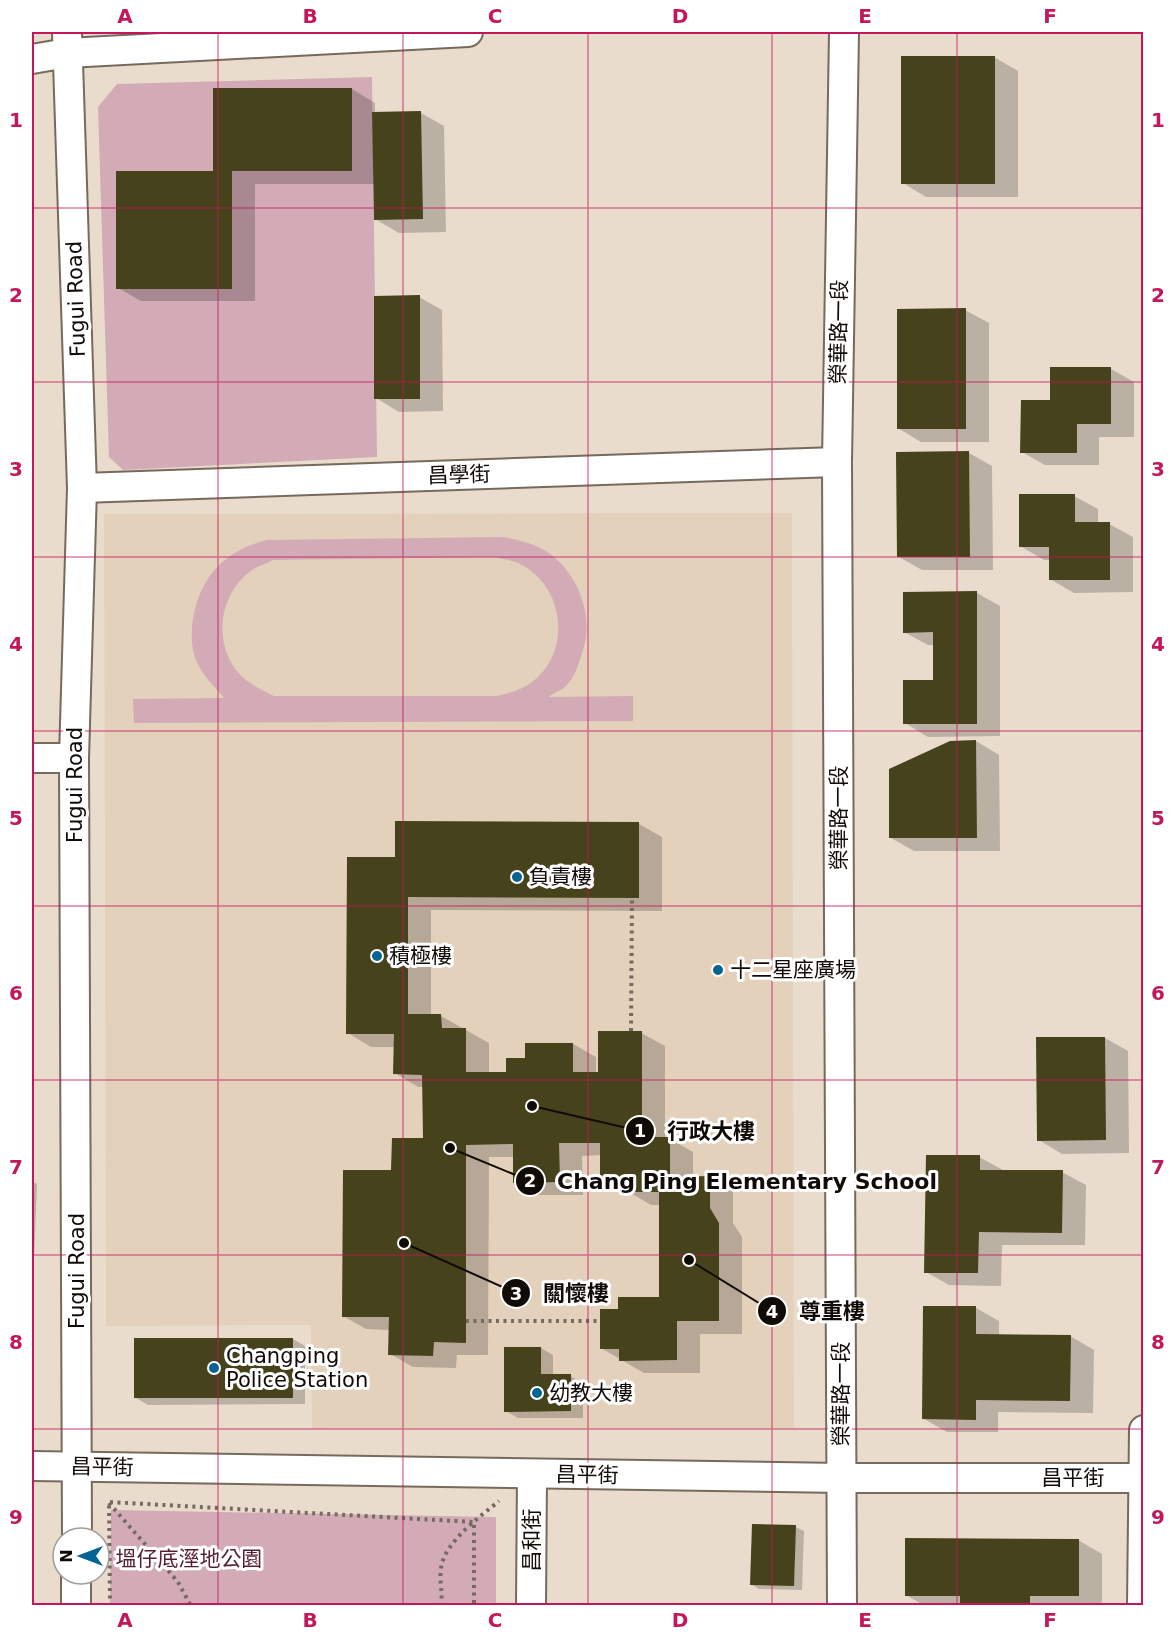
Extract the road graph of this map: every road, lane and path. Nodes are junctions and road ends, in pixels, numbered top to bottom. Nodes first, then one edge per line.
1 (468, 32) edge
2 (843, 32) edge
3 (67, 42) edge
4 (32, 59) edge
5 (837, 462) junction
6 (82, 488) junction
7 (32, 758) edge
8 (74, 758) junction
9 (632, 898) dead end
10 (631, 1031) dead end
11 (466, 1321) dead end
12 (601, 1321) dead end
13 (1143, 1430) edge
14 (32, 1466) edge
15 (78, 1467) junction
16 (532, 1474) junction
17 (842, 1478) junction
18 (1143, 1478) edge
19 (109, 1502) junction
20 (474, 1522) junction
21 (77, 1526) edge
22 (76, 1586) edge
23 (76, 1605) edge
24 (110, 1605) edge
25 (191, 1605) edge
26 (441, 1605) edge
27 (474, 1605) edge
28 (531, 1605) edge
29 (842, 1605) edge
30 (1142, 1605) edge

1 - 3 street
2 - 5 street, 榮華路一段
3 - 4 street
3 - 6 street, Fugui Road
5 - 6 street, 昌學街
5 - 17 street, 榮華路一段
6 - 8 street, Fugui Road
7 - 8 street
8 - 15 street, Fugui Road
9 - 10 path
11 - 12 path
13 - 18 street
14 - 15 street, 昌平街
15 - 16 street, 昌平街
15 - 19 path
15 - 21 street, Fugui Road
16 - 17 street, 昌平街
16 - 20 path
16 - 28 street, 昌和街
17 - 18 street, 昌平街
17 - 29 street, 榮華路一段
18 - 30 street
19 - 20 path
19 - 24 path
19 - 25 path
20 - 26 path
20 - 27 path
22 - 23 street

